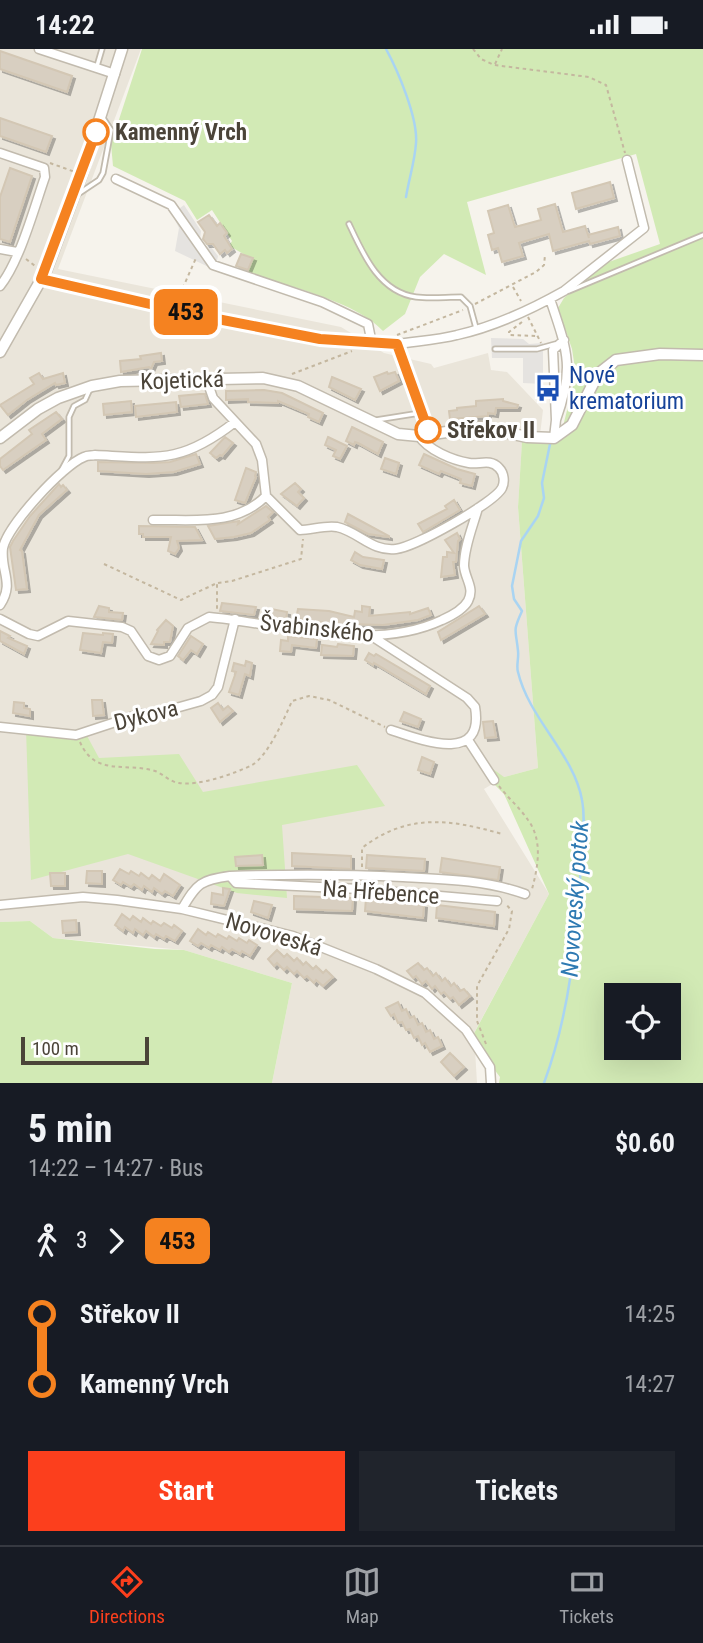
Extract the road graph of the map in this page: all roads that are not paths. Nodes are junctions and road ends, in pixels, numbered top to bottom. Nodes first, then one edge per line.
1 (39, 49) edge
2 (102, 49) edge
3 (122, 49) edge
4 (96, 68) junction
5 (115, 74) junction
6 (102, 116) junction
7 (0, 153) edge
8 (628, 160) road end
9 (116, 179) dead end
10 (74, 197) junction
11 (349, 224) dead end
12 (703, 235) edge
13 (0, 249) edge
14 (17, 252) junction
15 (43, 276) junction
16 (0, 286) edge
17 (564, 291) junction
18 (550, 299) junction
19 (477, 330) junction
20 (396, 339) junction
21 (564, 340) junction
22 (372, 344) junction
23 (495, 348) dead end
24 (0, 352) edge
25 (703, 355) edge
26 (206, 378) junction
27 (92, 386) junction
28 (422, 412) junction
29 (556, 420) junction
30 (370, 421) junction
31 (235, 422) junction
32 (424, 435) junction
33 (0, 438) edge
34 (554, 438) junction
35 (58, 478) junction
36 (266, 496) junction
37 (478, 508) junction
38 (153, 520) dead end
39 (0, 605) edge
40 (0, 619) edge
41 (235, 619) junction
42 (373, 637) junction
43 (0, 727) edge
44 (391, 730) road end
45 (468, 740) junction
46 (494, 780) road end
47 (230, 876) junction
48 (525, 894) road end
49 (497, 901) road end
50 (0, 905) edge
51 (182, 909) junction
52 (491, 1083) edge

1 - 4 street
2 - 4 lane
3 - 5 street
4 - 5 street
5 - 6 street
6 - 10 street
6 - 10 lane
7 - 14 street
8 - 17 street
9 - 22 street
10 - 15 street
11 - 19 lane
12 - 17 lane
13 - 14 street
14 - 16 street
15 - 22 street
15 - 24 street
17 - 18 street
18 - 19 street
18 - 21 street
19 - 20 street
20 - 22 street
20 - 28 street
21 - 23 lane
21 - 29 street
21 - 29 street
25 - 34 street
26 - 27 street, Kojetická
26 - 30 street, Kojetická
26 - 31 street
27 - 33 street, Kojetická
27 - 35 lane
28 - 30 lane
28 - 32 street
29 - 34 street
30 - 32 street, Kojetická
31 - 35 street
31 - 36 street
32 - 34 street, Kojetická
32 - 37 street
35 - 39 street
36 - 37 street
36 - 38 street
37 - 42 street, Švabinského
40 - 41 street, Švabinského
41 - 42 street, Švabinského
41 - 43 street, Dykova
42 - 45 street
44 - 45 street
45 - 46 street
47 - 48 street, Na Hřebence
47 - 49 street, Na Hřebence
47 - 51 street, Na Hřebence
50 - 51 street, Novoveská
51 - 52 street, Novoveská

